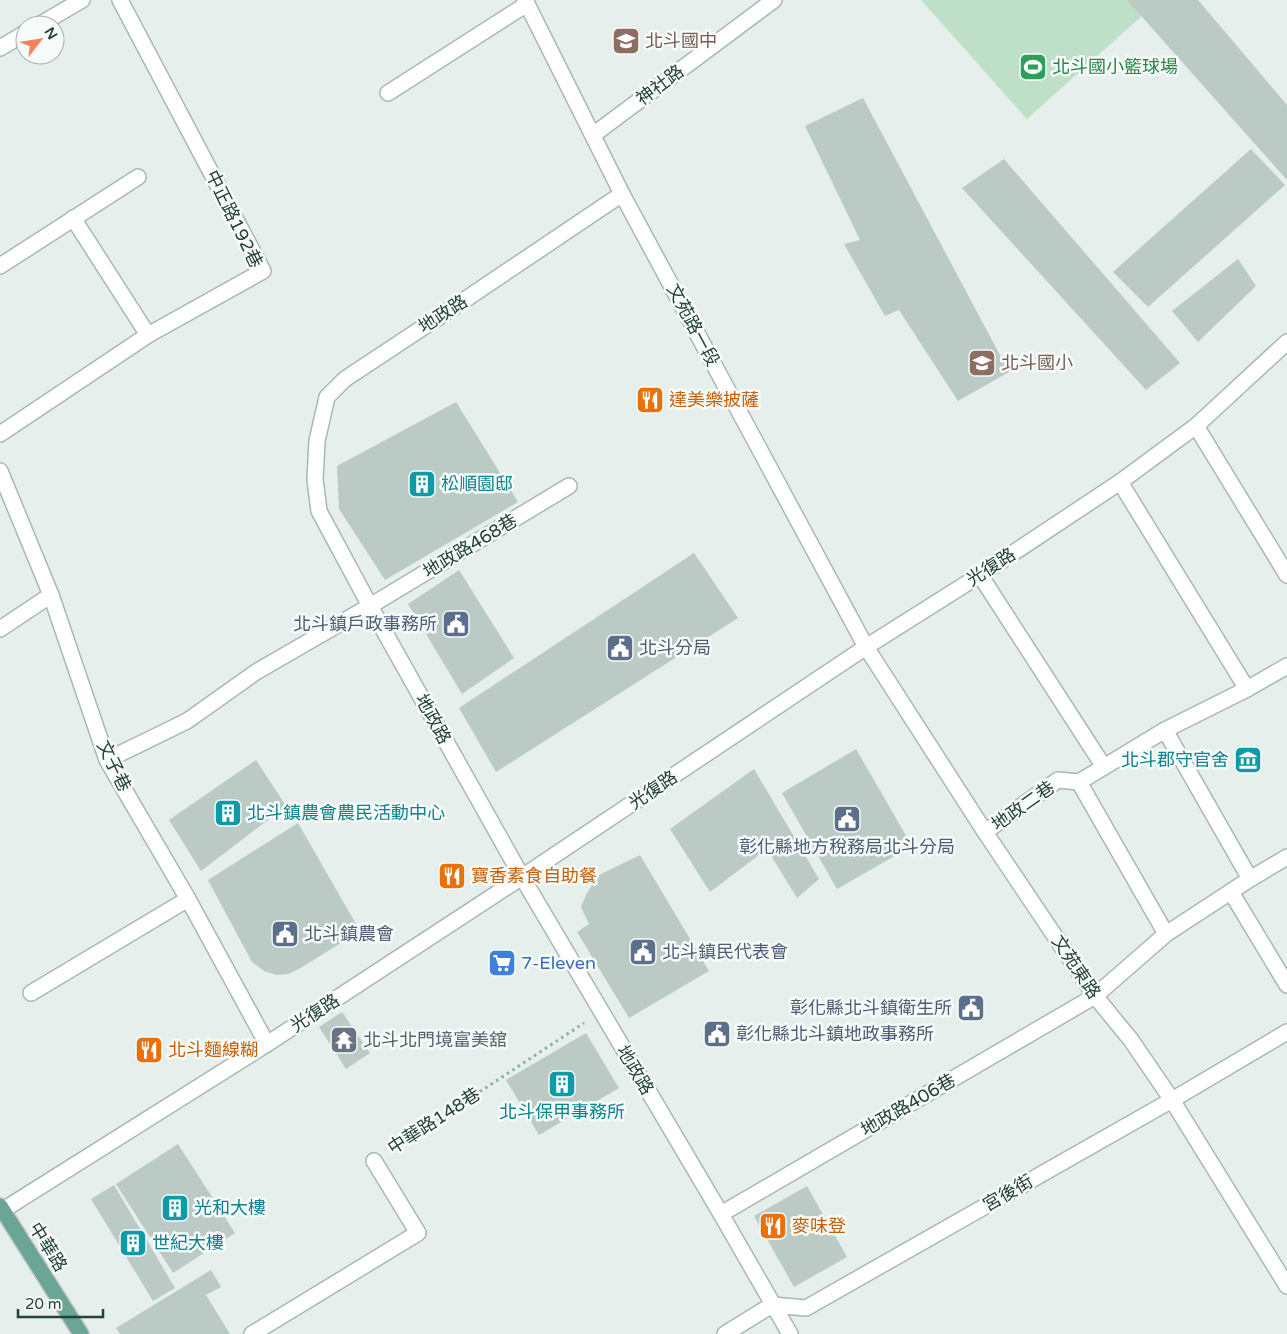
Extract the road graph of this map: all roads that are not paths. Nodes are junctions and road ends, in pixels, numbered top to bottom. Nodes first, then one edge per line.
1 (82, 0) edge
2 (120, 0) edge
3 (774, 0) edge
4 (526, 2) edge
5 (56, 15) edge
6 (15, 39) edge
7 (0, 48) edge
8 (388, 93) dead end
9 (593, 134) junction
10 (138, 177) dead end
11 (622, 194) junction
12 (74, 218) junction
13 (0, 266) edge
14 (148, 335) junction
15 (1287, 342) edge
16 (1196, 426) junction
17 (0, 434) edge
18 (0, 471) edge
19 (1120, 482) junction
20 (569, 486) dead end
21 (980, 575) junction
22 (1287, 575) edge
23 (51, 595) junction
24 (370, 606) junction
25 (0, 630) edge
26 (866, 647) junction
27 (1287, 666) edge
28 (1247, 689) junction
29 (1165, 730) junction
30 (107, 760) junction
31 (1104, 768) junction
32 (1079, 782) junction
33 (985, 832) junction
34 (1287, 857) edge
35 (522, 877) junction
36 (1250, 879) junction
37 (1230, 892) junction
38 (188, 900) junction
39 (1166, 934) junction
40 (1287, 985) edge
41 (31, 993) dead end
42 (1095, 996) junction
43 (1287, 1032) edge
44 (267, 1044) junction
45 (1172, 1100) junction
46 (374, 1161) road end
47 (1, 1209) edge
48 (721, 1214) junction
49 (1287, 1286) edge
50 (772, 1305) junction
51 (81, 1334) edge
52 (252, 1334) edge
53 (725, 1334) edge
54 (790, 1334) edge

1 - 5 street
2 - 14 street, 中正路192巷
3 - 9 street, 神社路
4 - 8 street
4 - 9 street, 文苑路一段
6 - 7 street
9 - 11 street, 文苑路一段
10 - 12 street
11 - 24 street, 地政路
11 - 26 street, 文苑路一段
12 - 13 street
12 - 14 street
14 - 17 street, 中正路192巷
15 - 16 street, 光復路
16 - 19 street, 光復路
16 - 22 street
18 - 23 street, 文子巷
19 - 21 street, 光復路
19 - 28 street
20 - 24 street, 地政路468巷
21 - 26 street, 光復路
21 - 31 street
23 - 25 street
23 - 30 street, 文子巷
24 - 30 street, 地政路468巷
24 - 35 street, 地政路
26 - 33 street, 文苑東路
26 - 35 street, 光復路
27 - 28 street, 地政二巷
28 - 29 street, 地政二巷
29 - 31 street, 地政二巷
29 - 36 street
30 - 38 street, 文子巷
31 - 32 street, 地政二巷
32 - 33 street, 地政二巷
32 - 39 street
33 - 42 street, 文苑東路
34 - 36 street
35 - 44 street, 光復路
35 - 48 street, 地政路
36 - 37 street
37 - 39 street
37 - 40 street
38 - 41 street
38 - 44 street, 文子巷
39 - 42 street
42 - 45 street, 文苑東路
42 - 48 street, 地政路406巷
43 - 45 street, 宮後街
44 - 47 street, 光復路
45 - 49 street, 文苑東路
45 - 50 street, 宮後街
46 - 52 street, 中華路148巷
47 - 51 main road, 中華路
48 - 50 street, 地政路
50 - 53 street
50 - 54 street, 地政路

